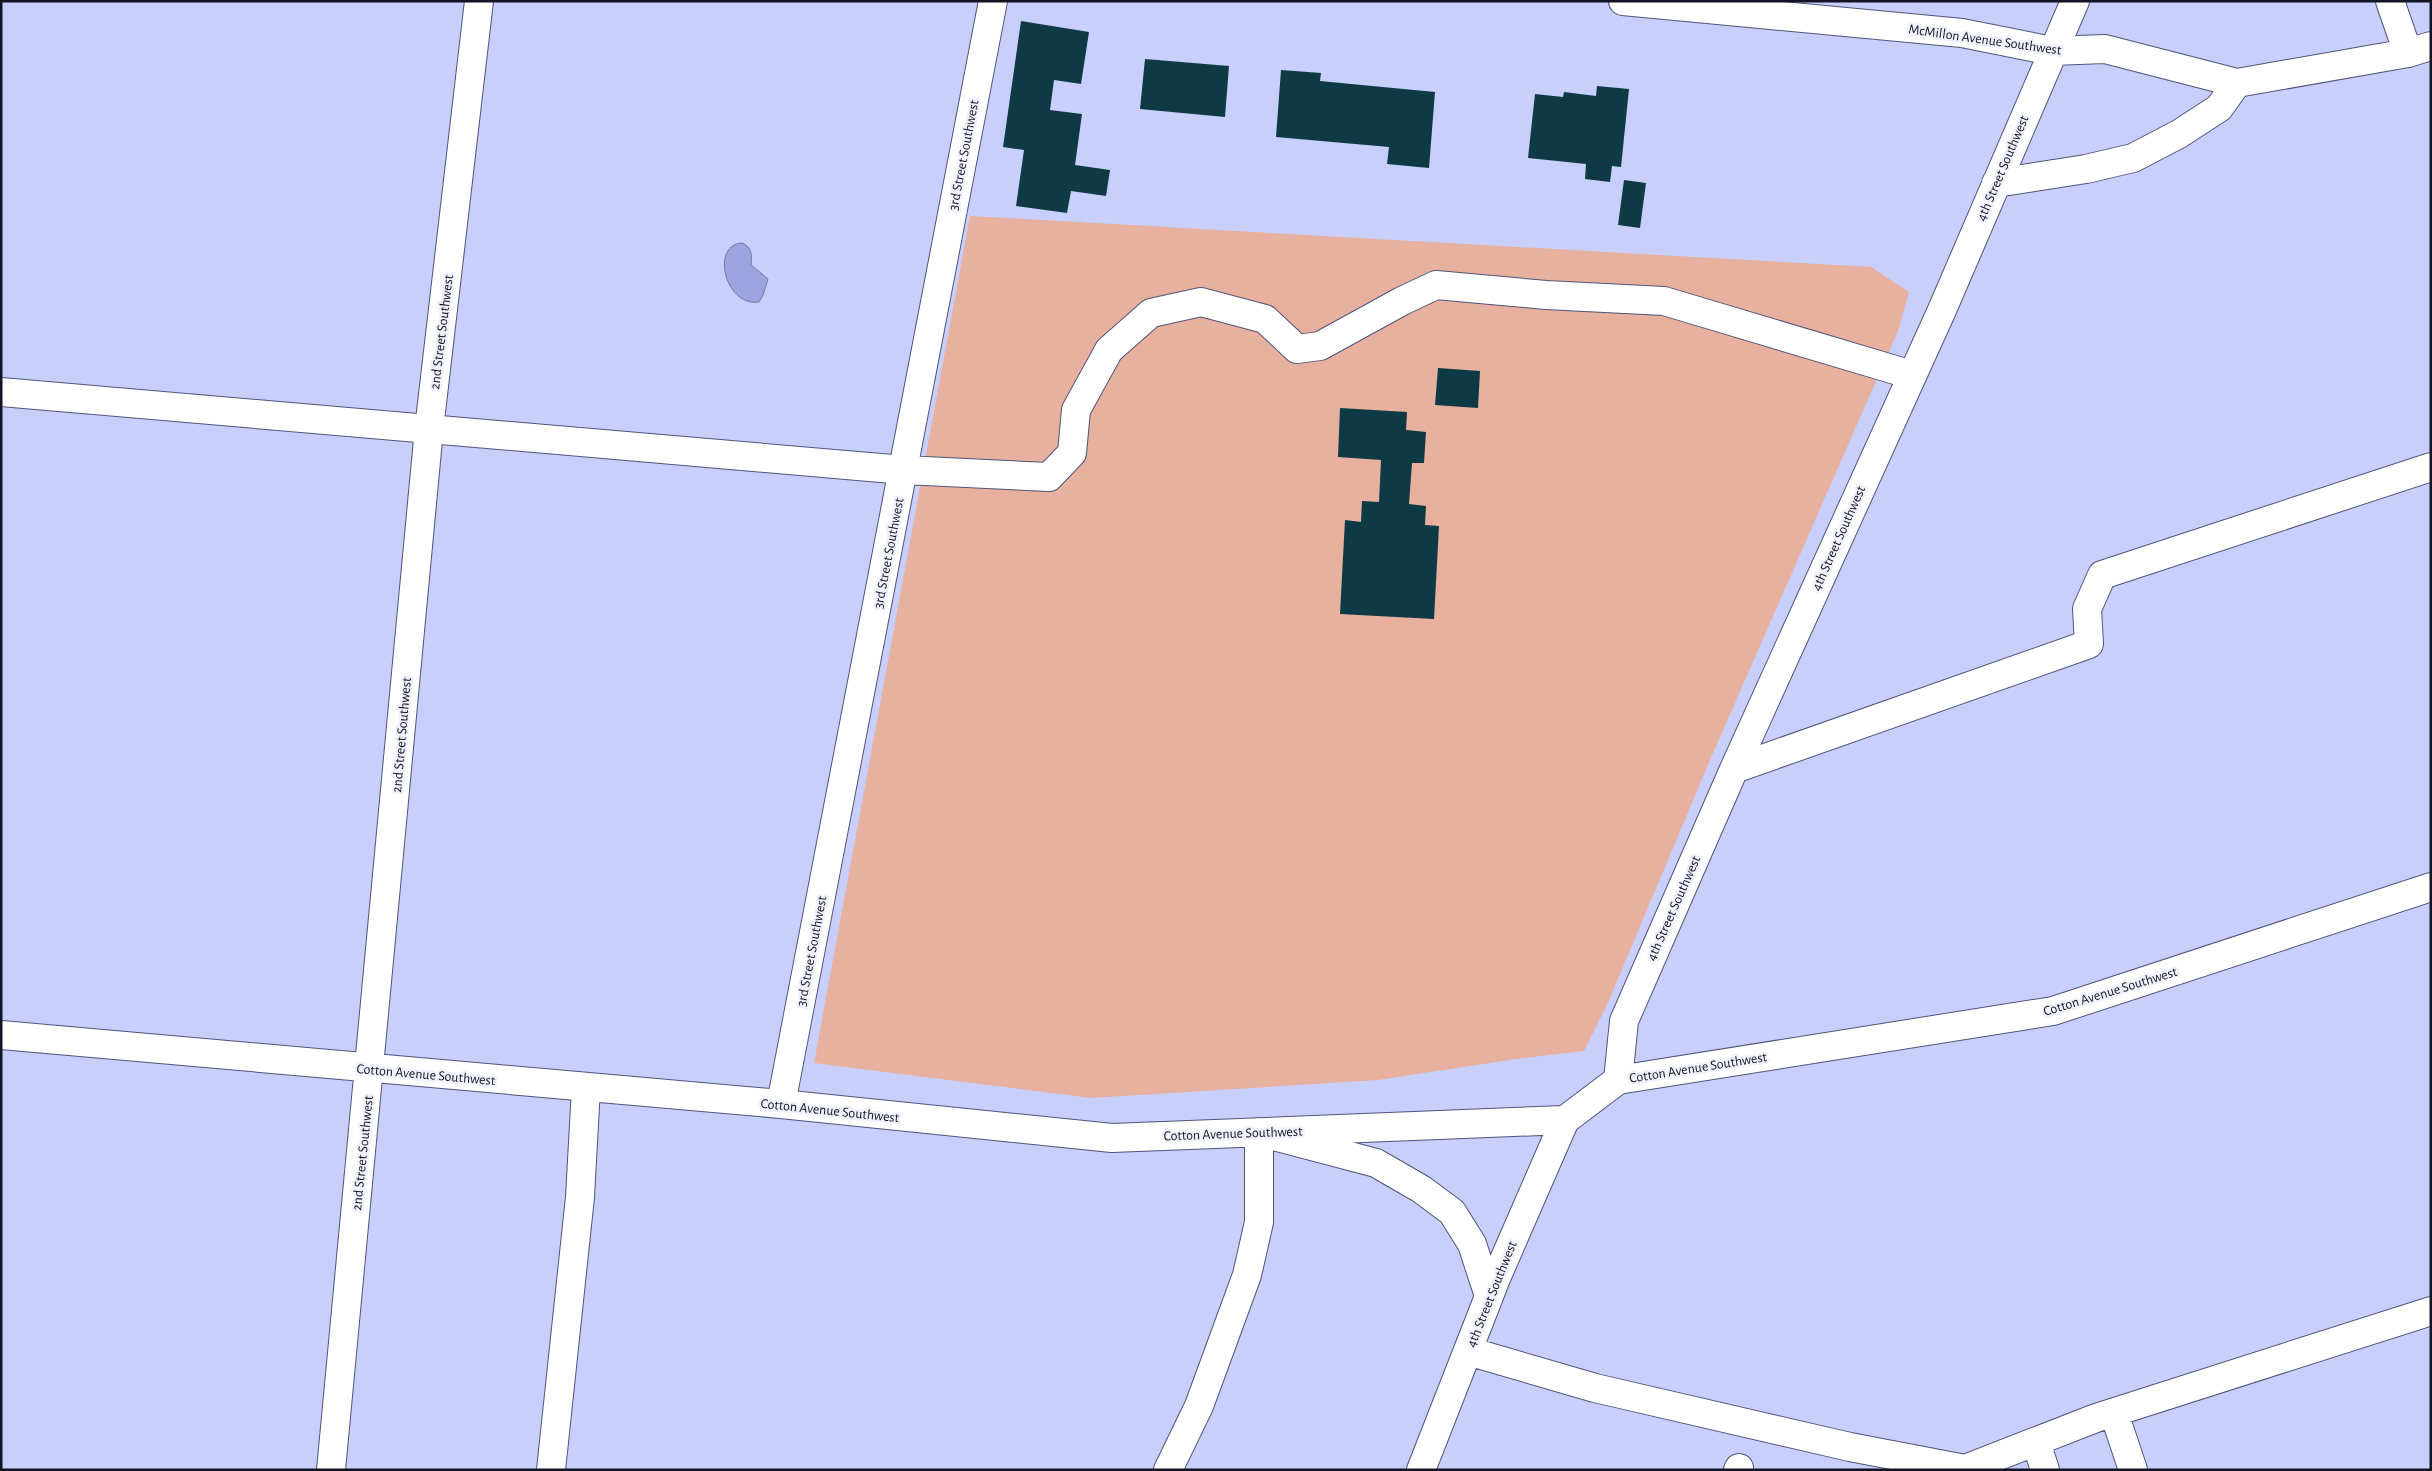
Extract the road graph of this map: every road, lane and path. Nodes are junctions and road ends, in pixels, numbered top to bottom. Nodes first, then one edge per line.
1 (479, 1) edge
2 (993, 1) edge
3 (1623, 1) edge
4 (2075, 1) edge
5 (2390, 1) edge
6 (2420, 50) edge
7 (2052, 52) junction
8 (2237, 83) junction
9 (1996, 183) junction
10 (1912, 375) junction
11 (1, 392) edge
12 (429, 429) junction
13 (2431, 467) edge
14 (904, 470) junction
15 (1734, 769) junction
16 (2431, 887) edge
17 (1, 1035) edge
18 (370, 1069) junction
19 (1618, 1080) junction
20 (586, 1088) junction
21 (781, 1104) junction
22 (1565, 1120) junction
23 (1259, 1132) junction
24 (1489, 1296) junction
25 (2431, 1311) edge
26 (1468, 1350) junction
27 (2114, 1413) junction
28 (2036, 1442) junction
29 (331, 1470) edge
30 (551, 1470) edge
31 (1168, 1470) edge
32 (1421, 1470) edge
33 (2045, 1470) edge
34 (2133, 1470) edge

1 - 12 street, 2nd Street Southwest
2 - 14 street, 3rd Street Southwest
3 - 7 street, McMillon Avenue Southwest
4 - 7 street, 4th Street Southwest
5 - 6 street
6 - 8 street, McMillon Avenue Southwest
7 - 8 street, McMillon Avenue Southwest
7 - 9 street, 4th Street Southwest
8 - 9 street
9 - 10 street, 4th Street Southwest
10 - 14 street
10 - 15 street, 4th Street Southwest
11 - 12 street
12 - 14 street
12 - 18 street, 2nd Street Southwest
13 - 15 street
14 - 21 street, 3rd Street Southwest
15 - 19 street, 4th Street Southwest
16 - 19 street, Cotton Avenue Southwest
17 - 18 street, Cotton Avenue Southwest
18 - 20 street, Cotton Avenue Southwest
18 - 29 street, 2nd Street Southwest
19 - 22 street, Cotton Avenue Southwest
20 - 21 street, Cotton Avenue Southwest
20 - 30 street
21 - 23 street, Cotton Avenue Southwest
22 - 23 street, Cotton Avenue Southwest
22 - 24 street, 4th Street Southwest
23 - 24 street
23 - 31 street
24 - 26 street, 4th Street Southwest
25 - 27 street
26 - 28 street
26 - 32 street, 4th Street Southwest
27 - 28 street
27 - 34 street
28 - 33 street

